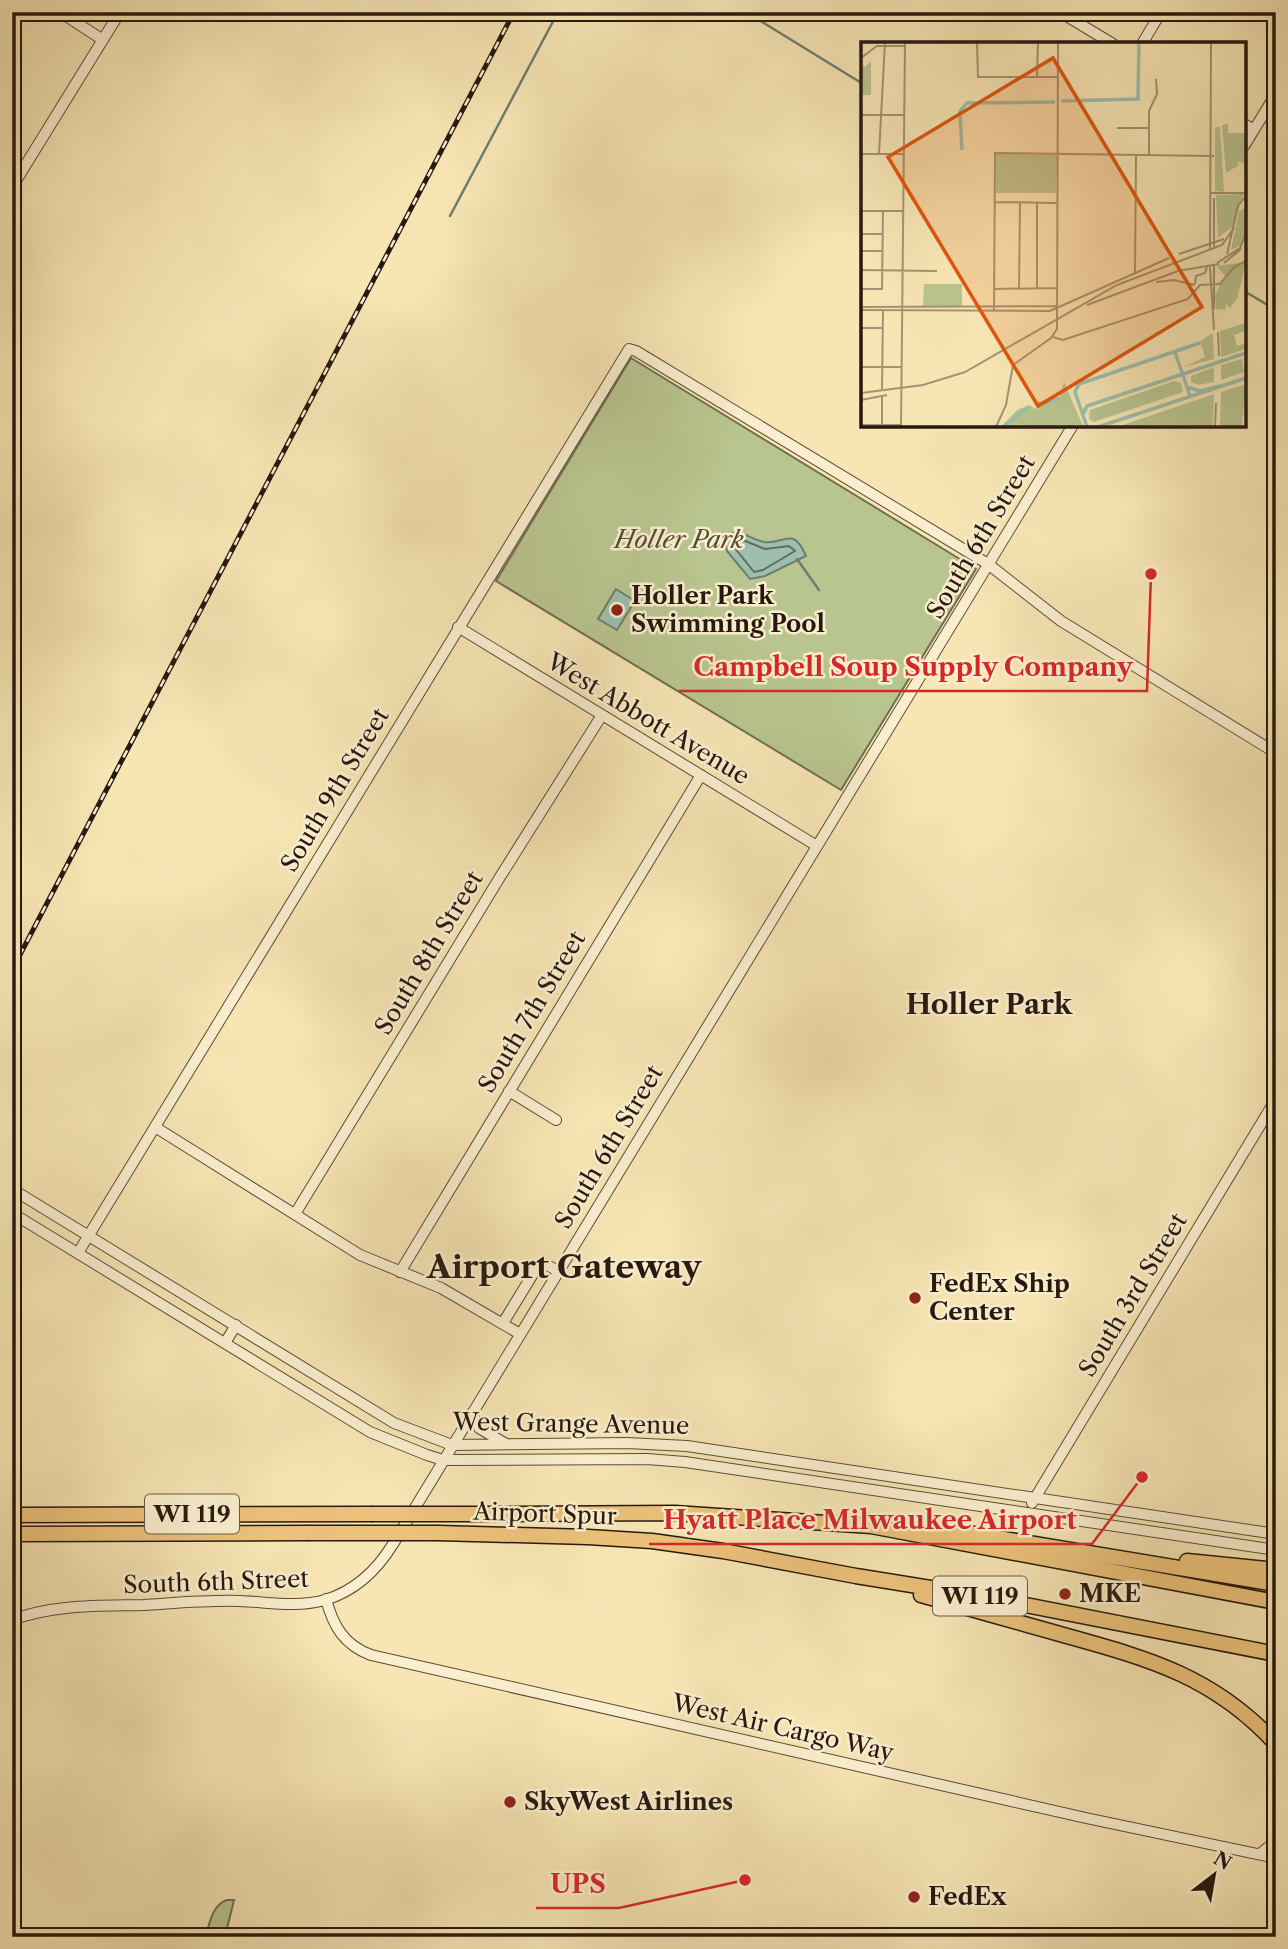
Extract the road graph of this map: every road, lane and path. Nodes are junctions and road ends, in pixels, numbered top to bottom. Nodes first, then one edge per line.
1 (60, 12) edge
2 (120, 12) edge
3 (1060, 12) edge
4 (1161, 12) edge
5 (103, 40) junction
6 (1109, 42) edge
7 (1143, 42) edge
8 (1276, 94) edge
9 (1246, 125) edge
10 (1254, 130) junction
11 (1246, 143) edge
12 (12, 187) edge
13 (1072, 427) edge
14 (988, 564) junction
15 (458, 627) junction
16 (602, 715) junction
17 (1276, 753) edge
18 (701, 775) junction
19 (817, 846) junction
20 (509, 1091) junction
21 (1276, 1099) edge
22 (556, 1120) dead end
23 (155, 1127) junction
24 (12, 1189) edge
25 (12, 1213) edge
26 (295, 1214) junction
27 (89, 1236) junction
28 (78, 1253) junction
29 (558, 1271) junction
30 (400, 1272) junction
31 (503, 1324) junction
32 (236, 1325) junction
33 (520, 1334) junction
34 (225, 1343) junction
35 (472, 1413) junction
36 (380, 1414) junction
37 (370, 1432) junction
38 (452, 1446) junction
39 (510, 1446) junction
40 (723, 1451) junction
41 (443, 1460) junction
42 (720, 1467) junction
43 (968, 1488) junction
44 (1035, 1498) junction
45 (966, 1503) junction
46 (1027, 1513) junction
47 (12, 1515) edge
48 (871, 1526) junction
49 (12, 1534) edge
50 (1276, 1534) edge
51 (1276, 1550) edge
52 (1109, 1556) junction
53 (1276, 1570) edge
54 (856, 1576) junction
55 (1276, 1584) edge
56 (326, 1600) junction
57 (1276, 1602) edge
58 (12, 1620) edge
59 (1276, 1654) edge
60 (1276, 1744) edge
61 (1276, 1841) edge
62 (1260, 1854) junction
63 (1276, 1858) edge

1 - 5 street
2 - 5 street
3 - 6 street
4 - 7 street
5 - 12 street
8 - 10 street
9 - 10 street
10 - 11 street
13 - 14 street, South 6th Street
14 - 15 street, South 9th Street
14 - 17 street
14 - 19 street, South 6th Street
15 - 16 street, West Abbott Avenue
15 - 23 street, South 9th Street
16 - 18 street, West Abbott Avenue
16 - 26 street, South 8th Street
18 - 19 street, West Abbott Avenue
18 - 20 street, South 7th Street
19 - 29 street, South 6th Street
20 - 22 street
20 - 30 street, South 7th Street
21 - 44 street, South 3rd Street
23 - 26 street
23 - 27 street, South 9th Street
24 - 27 street, West Grange Avenue
25 - 28 street, West Grange Avenue
26 - 30 street
27 - 28 street, South 9th Street
27 - 32 street, West Grange Avenue
28 - 34 street, West Grange Avenue
29 - 31 street
29 - 33 street, South 6th Street
30 - 31 street
31 - 33 street
32 - 34 street
32 - 36 street, West Grange Avenue
33 - 35 street, South 6th Street
34 - 37 street, West Grange Avenue
35 - 38 street, South 6th Street
35 - 39 street
36 - 37 street
36 - 38 street, West Grange Avenue
37 - 41 street, West Grange Avenue
38 - 39 street, West Grange Avenue
38 - 41 street, South 6th Street
39 - 40 street, West Grange Avenue
40 - 42 street
40 - 43 street, West Grange Avenue
41 - 42 street, West Grange Avenue
41 - 56 street, South 6th Street
42 - 45 street, West Grange Avenue
43 - 44 street, West Grange Avenue
43 - 45 street
44 - 46 street, South 3rd Street
44 - 50 street, West Grange Avenue
45 - 46 street, West Grange Avenue
46 - 51 street, West Grange Avenue
47 - 48 highway, Airport Spur / WI 119, bridge
48 - 52 highway
48 - 57 highway, Airport Spur / WI 119
49 - 54 highway, Airport Spur / WI 119, bridge
52 - 53 highway
52 - 55 highway
54 - 59 highway, Airport Spur / WI 119
54 - 60 highway
56 - 58 street, South 6th Street
56 - 62 street, West Air Cargo Way
61 - 62 street
62 - 63 street, West Air Cargo Way

